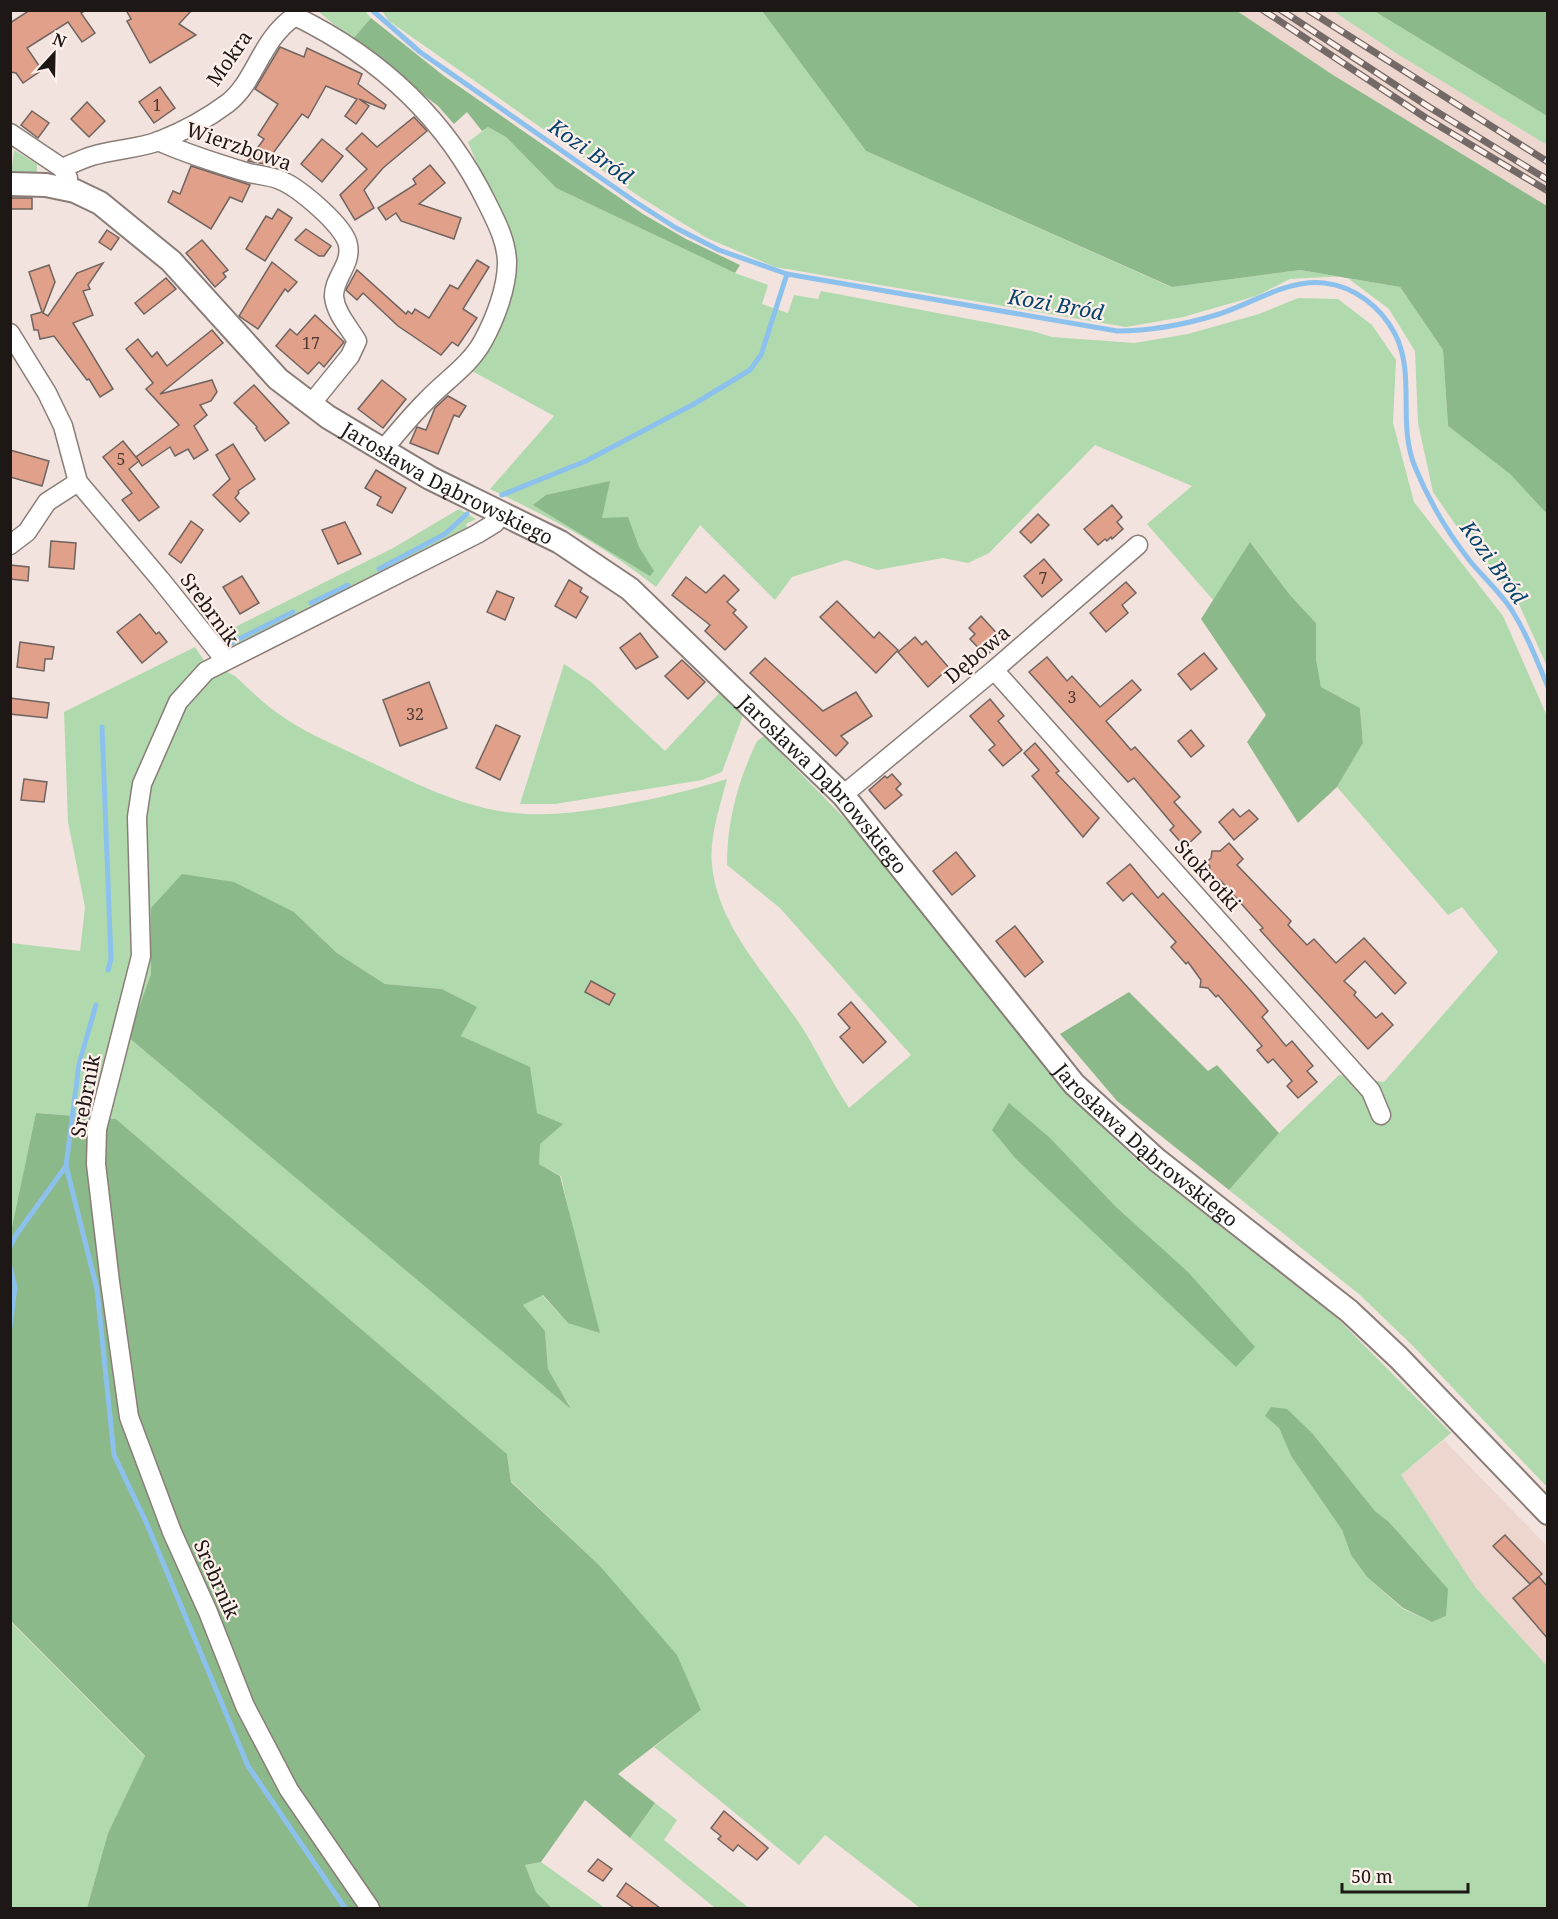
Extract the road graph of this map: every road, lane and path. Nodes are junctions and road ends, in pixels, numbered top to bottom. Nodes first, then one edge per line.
1 (10, 134) edge
2 (158, 141) junction
3 (62, 168) junction
4 (10, 184) edge
5 (75, 191) junction
6 (10, 333) edge
7 (310, 404) junction
8 (381, 451) junction
9 (78, 482) junction
10 (503, 513) junction
11 (10, 545) edge
12 (1138, 545) dead end
13 (225, 660) junction
14 (994, 670) junction
15 (843, 795) junction
16 (1381, 1115) dead end
17 (1548, 1513) edge
18 (370, 1908) edge

1 - 3 street
2 - 3 street, Mokra
2 - 7 street, Wierzbowa
2 - 8 street, Mokra
3 - 5 street
4 - 5 street, Jarosława Dąbrowskiego
5 - 7 street, Jarosława Dąbrowskiego
6 - 9 street, Srebrnik
7 - 8 street, Jarosława Dąbrowskiego
8 - 10 street, Jarosława Dąbrowskiego
9 - 11 street
9 - 13 street, Srebrnik
10 - 13 street
10 - 15 street, Jarosława Dąbrowskiego
12 - 14 street, Dębowa
13 - 18 street, Srebrnik
14 - 15 street, Dębowa
14 - 16 street, Stokrotki
15 - 17 street, Jarosława Dąbrowskiego

